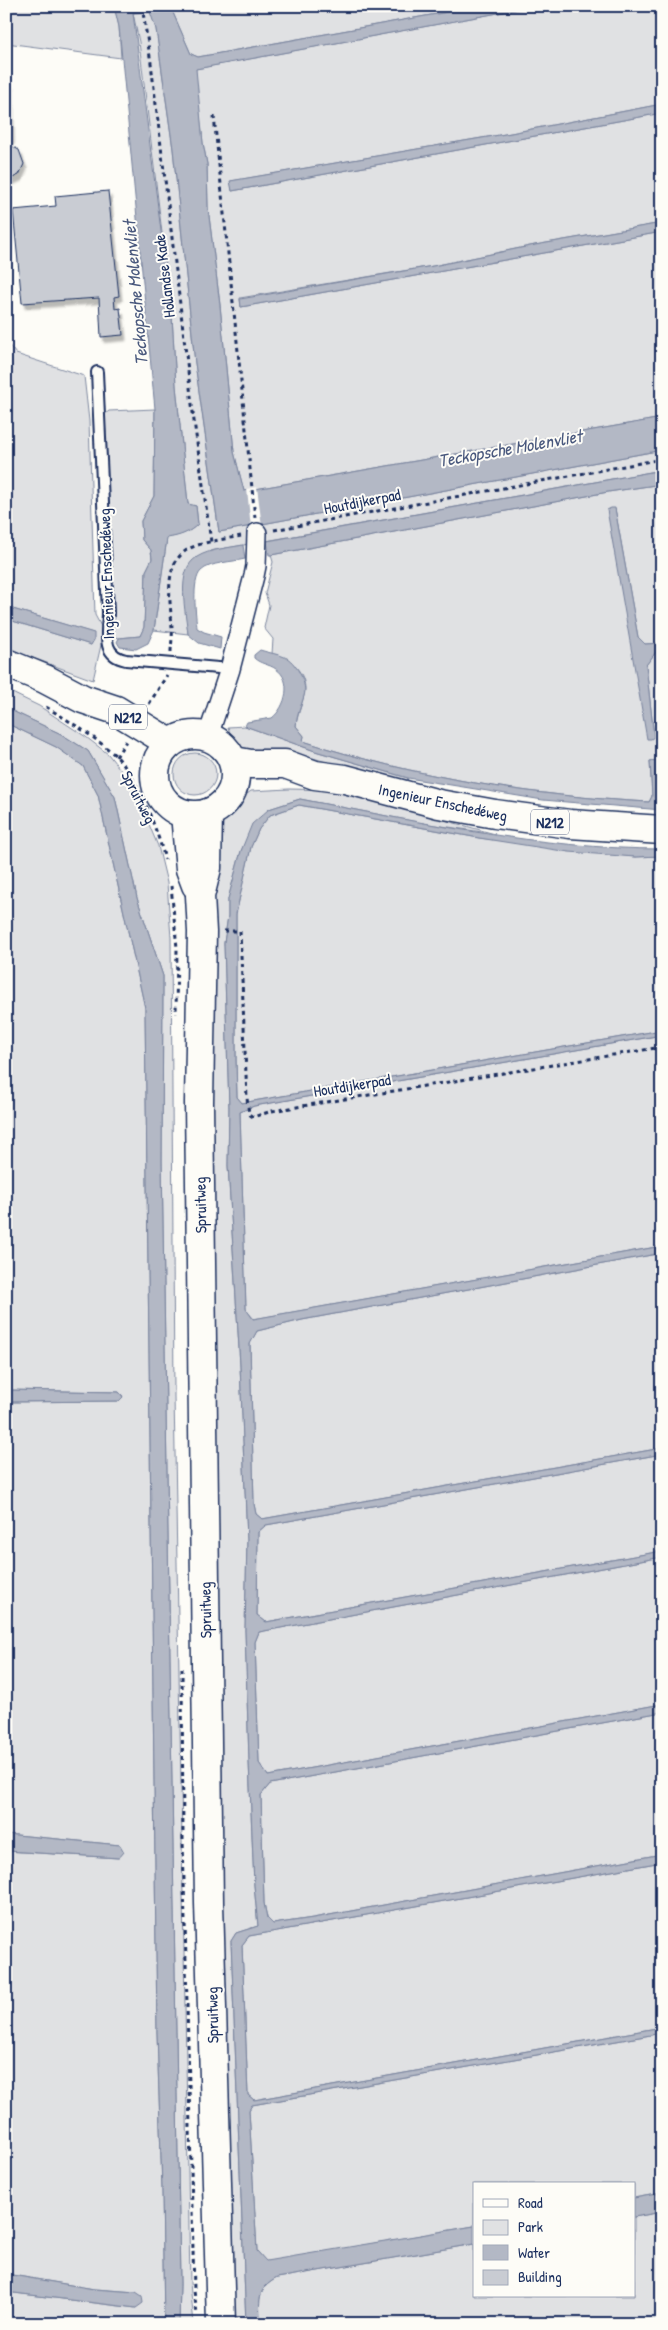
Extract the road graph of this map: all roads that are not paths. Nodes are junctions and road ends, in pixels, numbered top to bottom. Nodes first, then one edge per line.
1 (97, 372) dead end
2 (257, 530) road end
3 (6, 663) edge
4 (230, 669) junction
5 (208, 736) junction
6 (164, 752) junction
7 (234, 773) junction
8 (196, 814) junction
9 (662, 830) edge
10 (221, 2324) edge

1 - 4 lane, Ingenieur Enschedéweg
2 - 4 street
3 - 6 main road, N212
4 - 5 street
5 - 6 main road
5 - 7 main road
6 - 8 main road
7 - 8 main road
7 - 9 main road, Ingenieur Enschedéweg / N212
8 - 10 main road, Spruitweg

